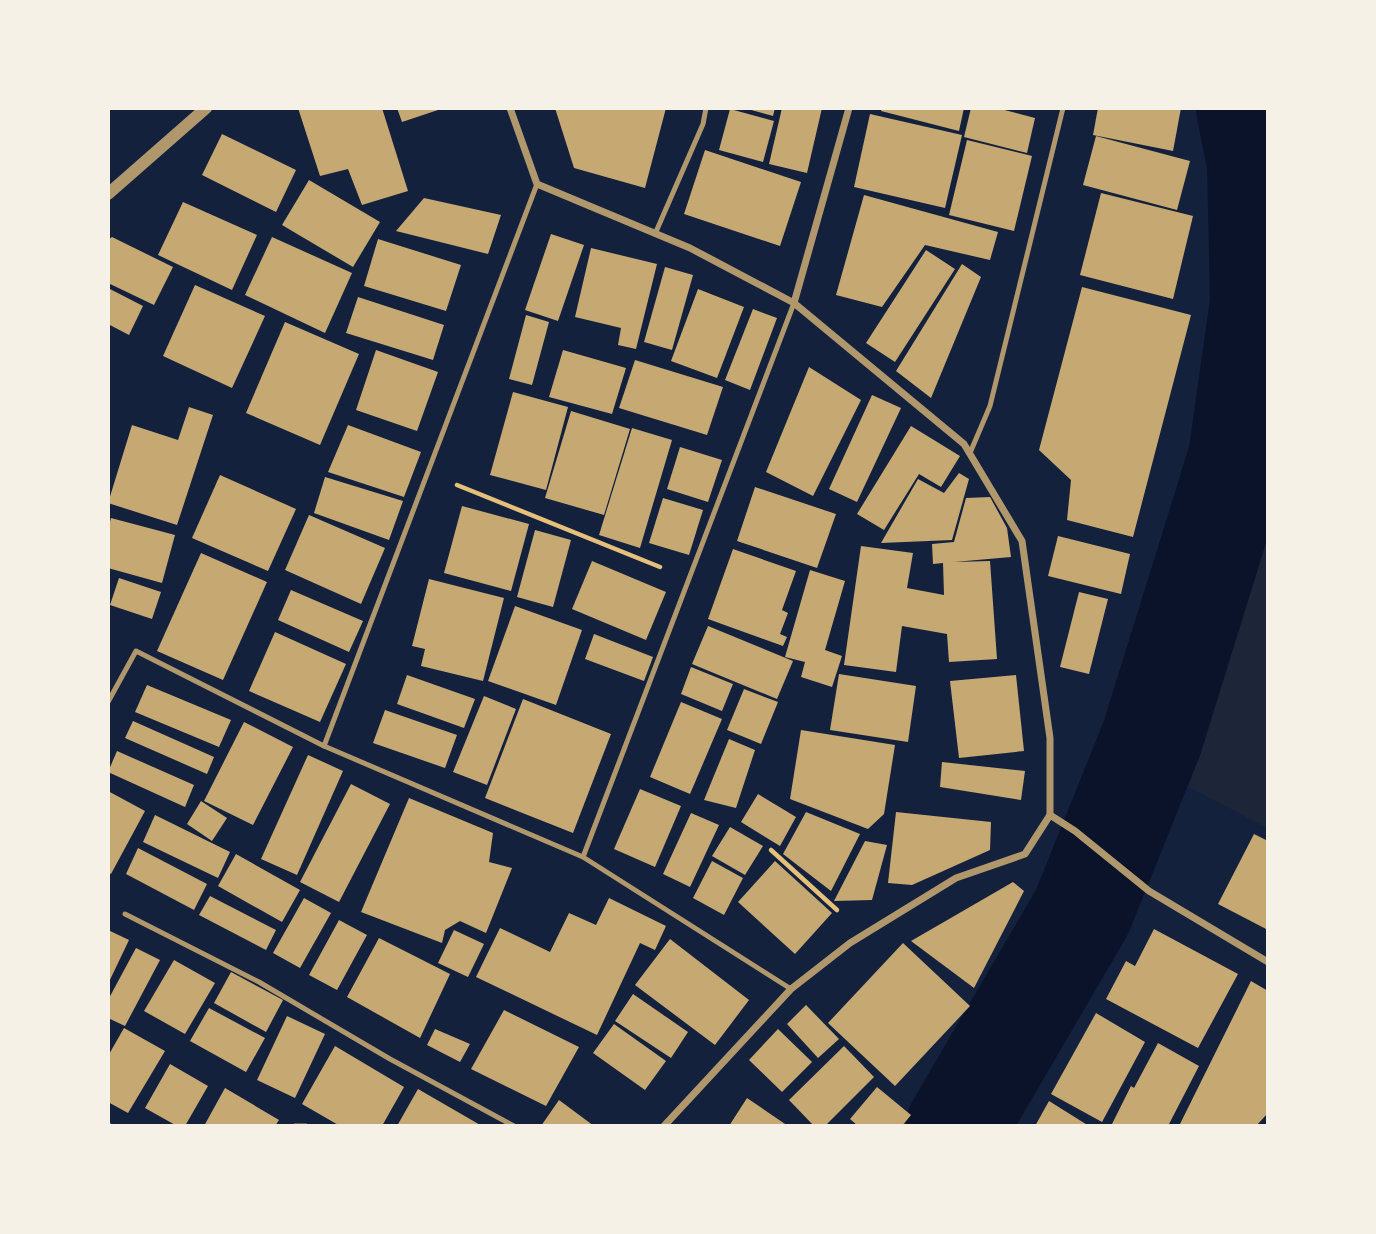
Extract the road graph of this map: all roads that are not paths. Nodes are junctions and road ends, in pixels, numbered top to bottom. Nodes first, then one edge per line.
1 (206, 108) edge
2 (510, 108) edge
3 (706, 108) edge
4 (849, 108) edge
5 (1063, 108) edge
6 (537, 184) junction
7 (108, 194) edge
8 (655, 234) junction
9 (794, 303) junction
10 (970, 453) junction
11 (108, 702) edge
12 (324, 746) junction
13 (1050, 815) junction
14 (583, 857) junction
15 (125, 914) dead end
16 (1268, 962) edge
17 (791, 989) junction
18 (295, 1125) edge
19 (306, 1125) edge
20 (514, 1125) edge
21 (664, 1125) edge

1 - 7 street
2 - 6 street
3 - 8 lane
4 - 9 street
5 - 10 lane
6 - 8 street
6 - 12 lane
8 - 9 street
9 - 10 street
9 - 14 lane
10 - 13 street
11 - 12 lane
12 - 14 lane
13 - 16 street
13 - 17 street
14 - 17 lane
15 - 20 lane
17 - 21 street
18 - 19 lane

